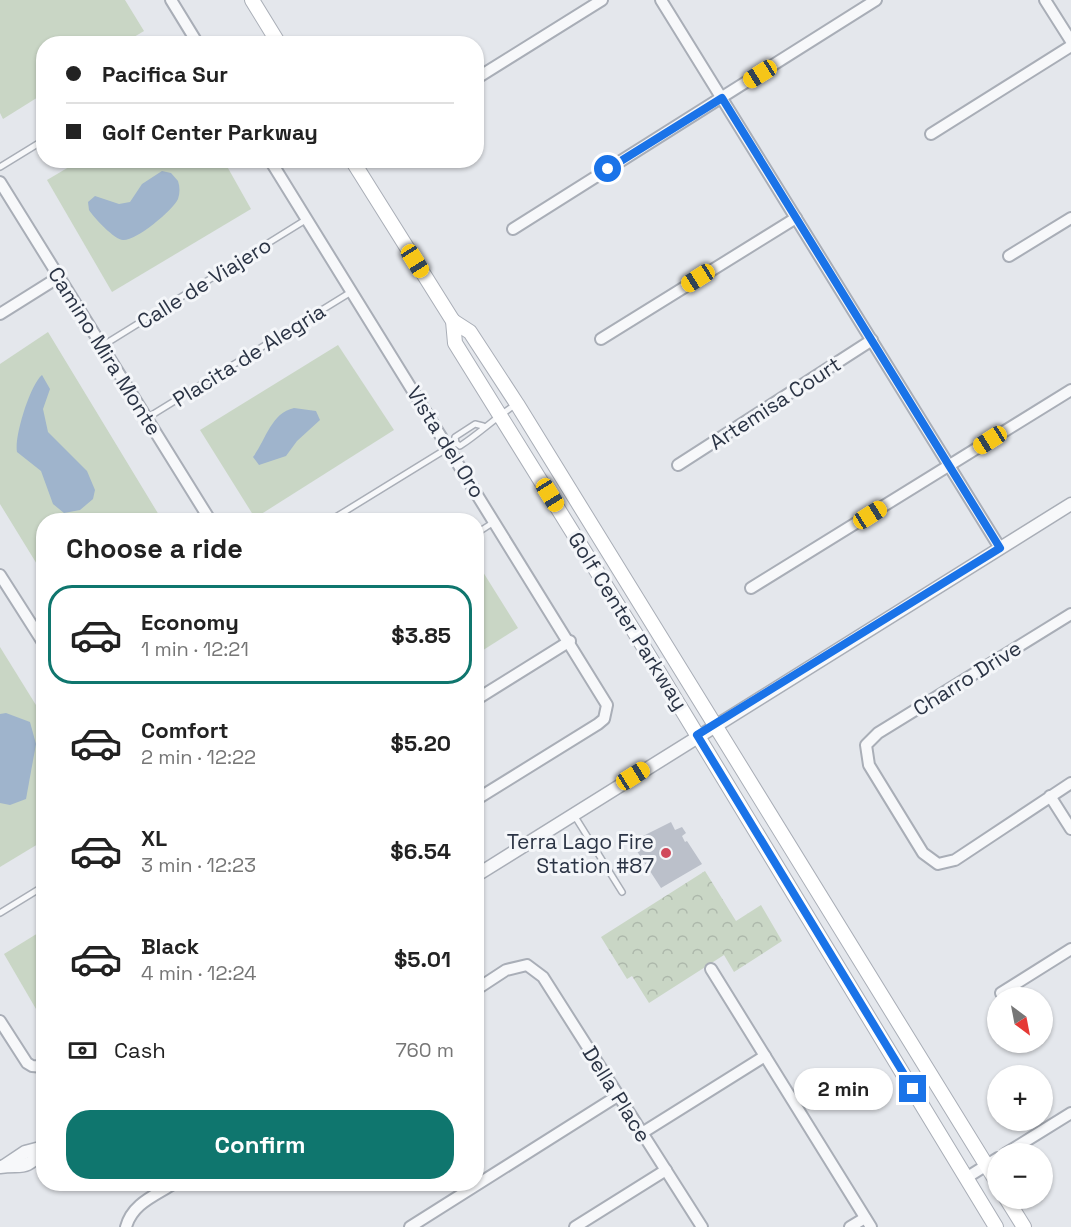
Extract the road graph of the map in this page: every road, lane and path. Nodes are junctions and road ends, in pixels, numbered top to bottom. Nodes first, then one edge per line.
1 (171, 0) edge
2 (252, 0) edge
3 (602, 0) edge
4 (661, 0) edge
5 (876, 0) edge
6 (1045, 0) edge
7 (193, 36) edge
8 (274, 36) edge
9 (1071, 41) edge
10 (1071, 46) edge
11 (484, 74) edge
12 (722, 98) junction
13 (931, 134) dead end
14 (36, 145) edge
15 (0, 167) edge
16 (275, 168) edge
17 (357, 168) edge
18 (0, 182) edge
19 (796, 218) junction
20 (1071, 218) edge
21 (307, 219) junction
22 (513, 228) dead end
23 (1009, 256) dead end
24 (59, 278) junction
25 (351, 292) junction
26 (0, 314) edge
27 (453, 321) junction
28 (601, 339) dead end
29 (872, 340) junction
30 (102, 346) junction
31 (1071, 390) edge
32 (517, 404) junction
33 (500, 415) junction
34 (147, 418) junction
35 (483, 426) junction
36 (452, 445) junction
37 (678, 465) dead end
38 (949, 465) junction
39 (1071, 504) edge
40 (206, 513) edge
41 (342, 513) edge
42 (495, 522) junction
43 (484, 529) edge
44 (1000, 548) junction
45 (0, 575) edge
46 (751, 588) dead end
47 (1071, 614) edge
48 (36, 631) edge
49 (570, 641) junction
50 (484, 695) edge
51 (715, 724) junction
52 (697, 735) junction
53 (1071, 783) edge
54 (484, 795) edge
55 (1050, 796) junction
56 (573, 814) junction
57 (1071, 829) edge
58 (484, 870) edge
59 (36, 891) edge
60 (622, 892) dead end
61 (0, 913) edge
62 (1071, 949) edge
63 (711, 969) dead end
64 (484, 984) edge
65 (1011, 987) edge
66 (0, 1021) edge
67 (765, 1056) junction
68 (36, 1066) edge
69 (619, 1095) junction
70 (1071, 1113) edge
71 (642, 1133) junction
72 (1023, 1143) edge
73 (36, 1150) edge
74 (987, 1154) edge
75 (987, 1165) edge
76 (2, 1166) edge
77 (666, 1170) junction
78 (966, 1178) junction
79 (484, 1180) edge
80 (162, 1191) edge
81 (467, 1191) edge
82 (1013, 1209) edge
83 (868, 1222) edge
84 (126, 1227) edge
85 (410, 1227) edge
86 (575, 1227) edge
87 (702, 1227) edge
88 (850, 1227) edge
89 (996, 1227) edge
90 (1024, 1227) edge

1 - 7 street
2 - 8 main road
3 - 11 street
4 - 12 street
5 - 12 street
6 - 9 street
10 - 13 street
12 - 19 street
12 - 22 street
14 - 15 lane
16 - 21 street, Vista del Oro
17 - 27 main road, Golf Center Parkway
18 - 24 street, Camino Mira Monte
19 - 28 street
19 - 29 street
20 - 23 street
21 - 25 street, Vista del Oro
21 - 30 lane, Calle de Viajero
24 - 26 street
24 - 30 street, Camino Mira Monte
25 - 34 lane, Placita de Alegria
25 - 36 street, Vista del Oro
27 - 32 main road, Golf Center Parkway
27 - 33 main road, Golf Center Parkway
29 - 37 street, Artemisa Court
29 - 38 street
30 - 34 street, Camino Mira Monte
31 - 38 street
32 - 33 lane
32 - 51 main road, Golf Center Parkway
33 - 35 lane
33 - 52 main road, Golf Center Parkway
34 - 40 street, Camino Mira Monte
35 - 36 lane
35 - 36 lane
36 - 41 lane
36 - 42 street, Vista del Oro
38 - 44 street
38 - 46 street
39 - 44 street
42 - 43 lane
42 - 49 street, Vista del Oro
44 - 51 street
45 - 48 street
47 - 55 street, Charro Drive
49 - 50 street
49 - 54 street, Vista del Oro
51 - 52 street
51 - 74 main road, Golf Center Parkway
52 - 56 street
52 - 78 main road, Golf Center Parkway
53 - 55 street
55 - 57 street
56 - 58 street
56 - 60 lane
59 - 61 lane
62 - 65 street
63 - 67 street
64 - 69 street, Della Place
66 - 68 street
67 - 71 street
67 - 83 street
69 - 71 street, Della Place
69 - 79 street
70 - 72 street
71 - 77 street, Della Place
73 - 76 street
75 - 78 street
77 - 86 street
77 - 87 street, Della Place
78 - 89 main road, Golf Center Parkway
80 - 84 street
81 - 85 street
82 - 90 main road
83 - 88 street

